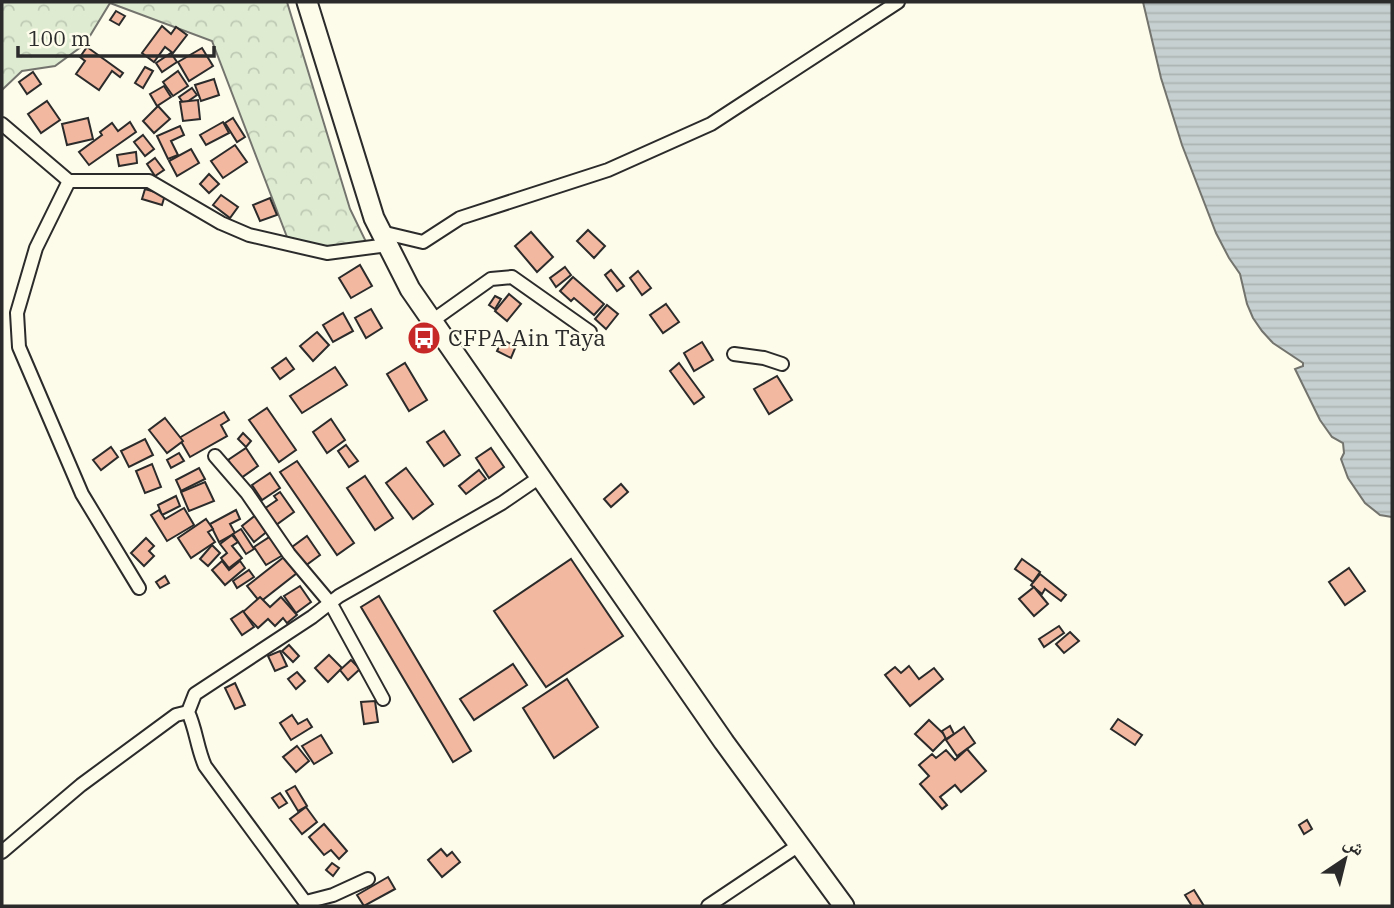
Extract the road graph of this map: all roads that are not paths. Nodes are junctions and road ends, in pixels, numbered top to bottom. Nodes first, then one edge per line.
1 (307, 2) edge
2 (898, 2) edge
3 (2, 124) edge
4 (69, 181) junction
5 (385, 239) junction
6 (432, 321) junction
7 (590, 332) dead end
8 (734, 354) dead end
9 (782, 364) dead end
10 (215, 456) dead end
11 (540, 477) junction
12 (139, 588) dead end
13 (331, 604) junction
14 (383, 699) dead end
15 (188, 712) junction
16 (799, 845) junction
17 (2, 852) edge
18 (368, 879) dead end
19 (307, 904) edge
20 (708, 906) edge
21 (844, 906) edge

1 - 5 main road
2 - 5 street
3 - 4 street
4 - 5 street
4 - 12 street
5 - 6 main road
6 - 7 street
6 - 11 main road
8 - 9 street
10 - 13 street
11 - 13 street
11 - 16 main road
13 - 14 street
13 - 15 street
15 - 17 street
15 - 19 street
16 - 20 street
16 - 21 main road
18 - 19 street

